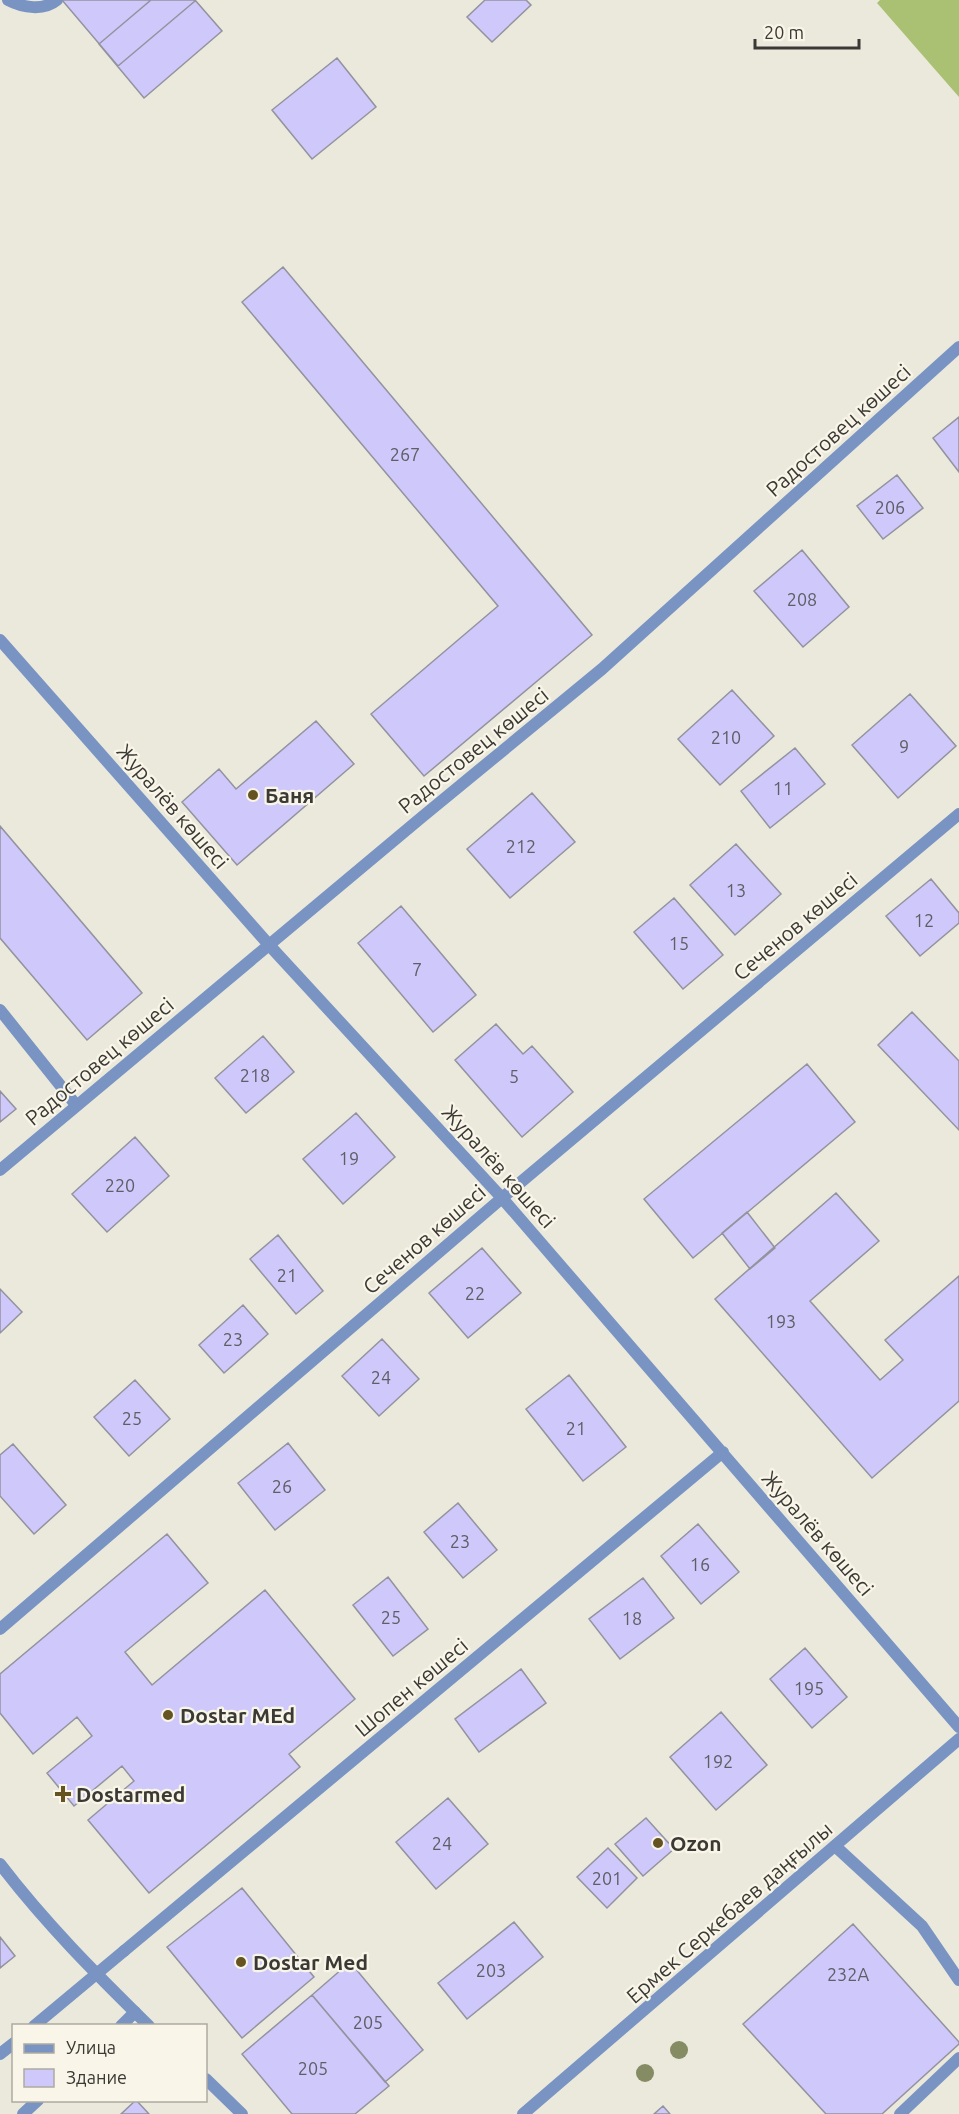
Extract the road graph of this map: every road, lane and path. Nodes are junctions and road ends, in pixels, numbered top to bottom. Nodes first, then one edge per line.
1 (8, 0) edge
2 (57, 0) edge
3 (959, 347) edge
4 (0, 640) edge
5 (959, 814) edge
6 (270, 946) junction
7 (0, 1010) edge
8 (76, 1105) junction
9 (0, 1170) edge
10 (502, 1198) junction
11 (723, 1452) junction
12 (0, 1629) edge
13 (959, 1727) edge
14 (959, 1739) edge
15 (835, 1846) junction
16 (0, 1864) edge
17 (96, 1974) junction
18 (959, 1980) edge
19 (135, 2012) junction
20 (35, 2024) edge
21 (122, 2024) edge
22 (148, 2024) edge
23 (12, 2045) edge
24 (0, 2054) edge
25 (959, 2058) edge
26 (207, 2080) edge
27 (36, 2102) edge
28 (22, 2114) edge
29 (242, 2114) edge
30 (523, 2114) edge
31 (900, 2114) edge

1 - 2 street
3 - 6 street, Радостовец көшесі
4 - 6 street, Журалёв көшесі
5 - 10 street, Сеченов көшесі
6 - 8 street, Радостовец көшесі
6 - 10 street, Журалёв көшесі
7 - 8 street
8 - 9 street, Радостовец көшесі
10 - 11 street, Журалёв көшесі
10 - 12 street, Сеченов көшесі
11 - 13 street, Журалёв көшесі
11 - 17 street, Шопен көшесі
14 - 15 street, Ермек Серкебаев даңғылы
15 - 18 street
15 - 30 street, Ермек Серкебаев даңғылы
16 - 17 street
17 - 19 street
17 - 20 street, Шопен көшесі
19 - 21 street
19 - 22 street
23 - 24 street
25 - 31 street
26 - 29 street
27 - 28 street

